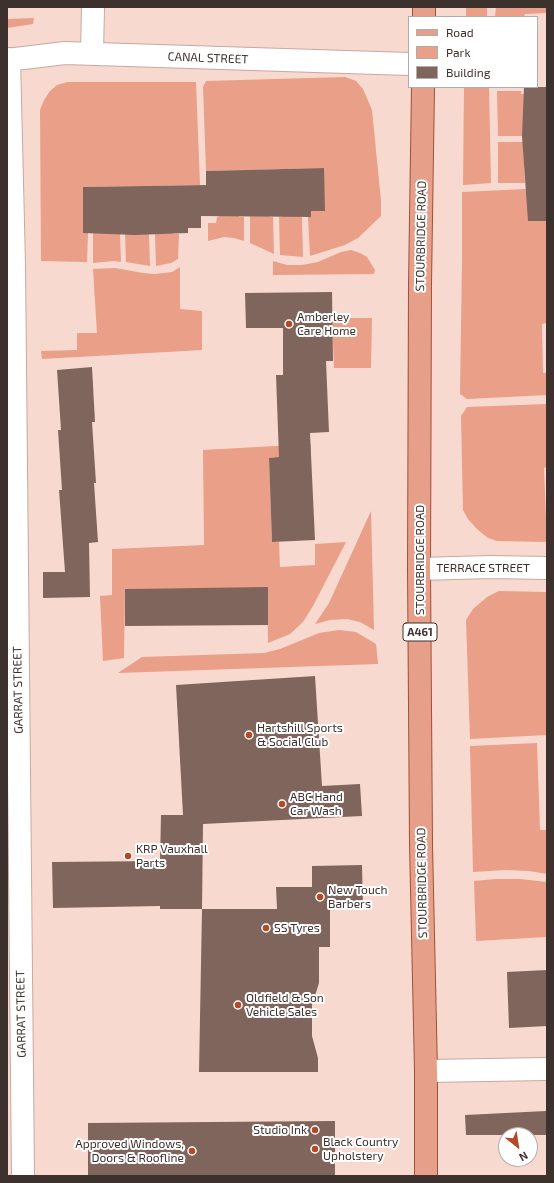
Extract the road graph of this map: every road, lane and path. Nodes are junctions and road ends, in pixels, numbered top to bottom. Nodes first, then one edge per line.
1 (93, 7) edge
2 (92, 54) junction
3 (8, 60) edge
4 (408, 64) edge
5 (423, 88) edge
6 (547, 568) edge
7 (420, 569) junction
8 (547, 1069) edge
9 (426, 1071) junction
10 (23, 1176) edge
11 (426, 1176) edge

1 - 2 street
2 - 3 street, CANAL STREET
2 - 4 street, CANAL STREET
3 - 10 street, GARRAT STREET
5 - 7 main road, STOURBRIDGE ROAD / A461
6 - 7 street, TERRACE STREET
7 - 9 main road, STOURBRIDGE ROAD / A461
8 - 9 street
9 - 11 main road, STOURBRIDGE ROAD / A461

